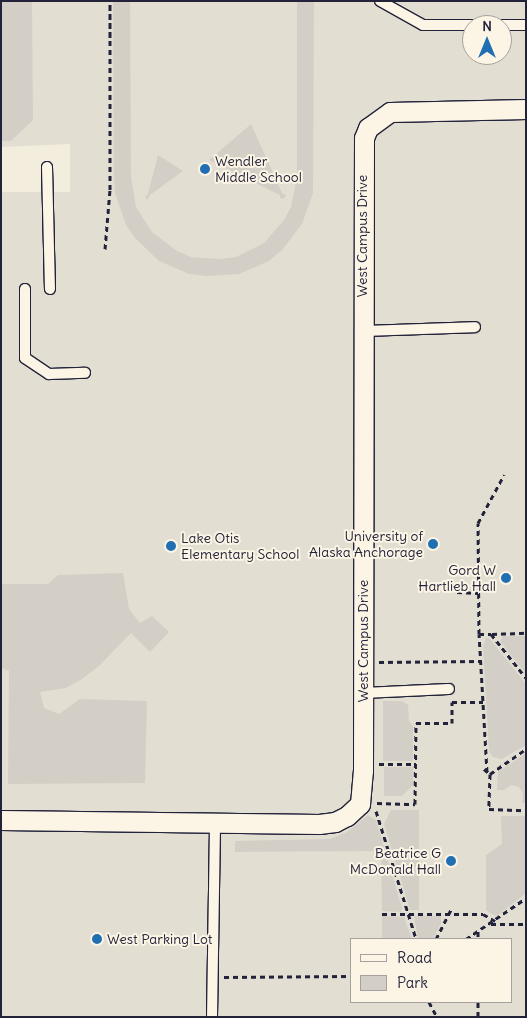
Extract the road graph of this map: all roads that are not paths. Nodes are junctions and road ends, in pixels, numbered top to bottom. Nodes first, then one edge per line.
1 (380, 1) edge
2 (462, 25) edge
3 (512, 25) edge
4 (526, 25) edge
5 (526, 110) edge
6 (47, 167) dead end
7 (25, 288) dead end
8 (50, 288) dead end
9 (475, 327) dead end
10 (362, 330) junction
11 (85, 372) dead end
12 (450, 689) dead end
13 (363, 693) junction
14 (1, 820) edge
15 (216, 824) junction
16 (212, 1017) edge

1 - 2 lane
3 - 4 lane
5 - 10 street, West Campus Drive
6 - 8 lane
7 - 11 lane
9 - 10 lane
10 - 13 street, West Campus Drive
12 - 13 lane
13 - 15 street, West Campus Drive
14 - 15 street, West Campus Drive
15 - 16 lane

